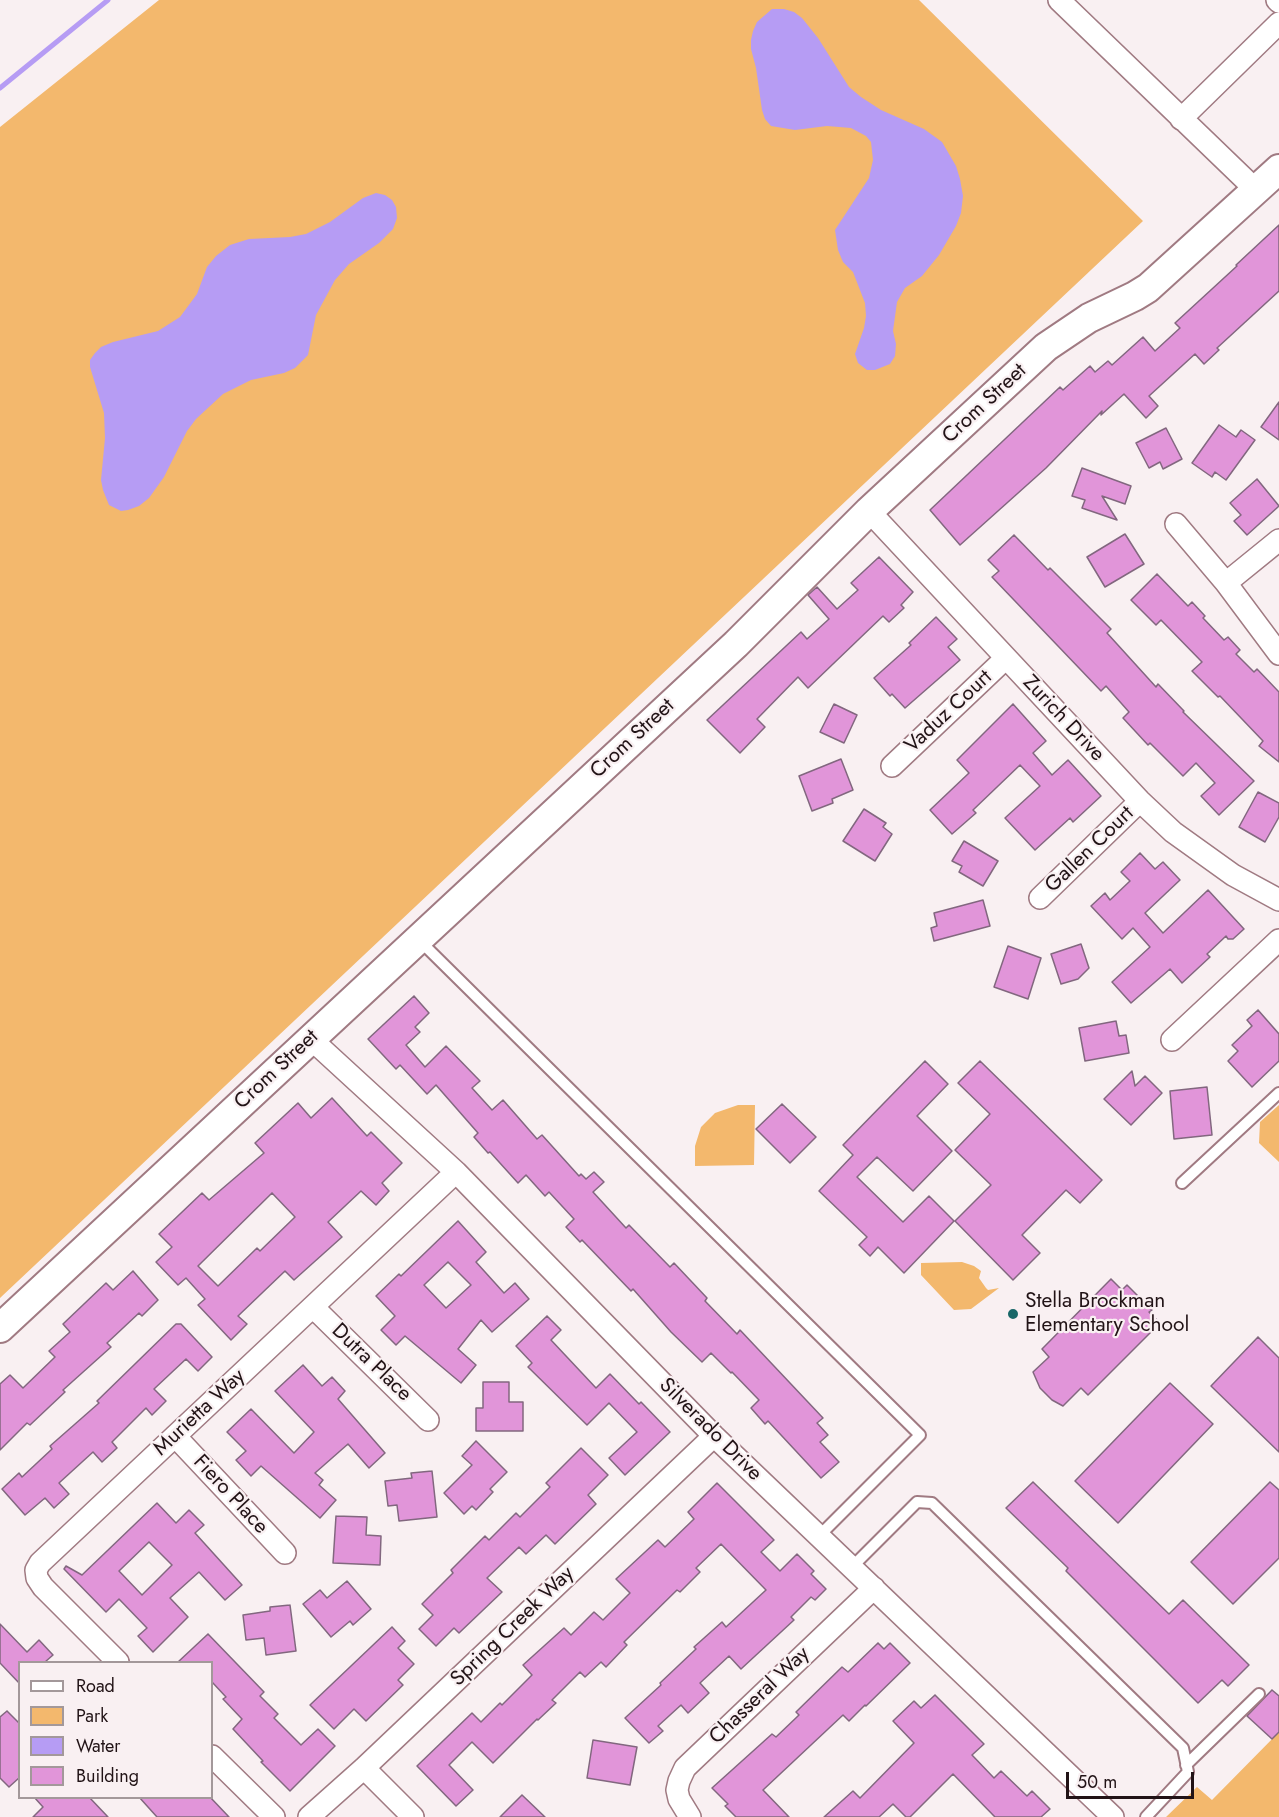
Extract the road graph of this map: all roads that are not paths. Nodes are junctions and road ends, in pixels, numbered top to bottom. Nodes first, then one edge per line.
1 (1059, 0) edge
2 (1279, 23) edge
3 (1182, 119) junction
4 (1279, 169) edge
5 (1256, 190) junction
6 (869, 511) junction
7 (1176, 524) dead end
8 (1279, 540) edge
9 (1226, 583) junction
10 (1279, 654) edge
11 (1006, 658) junction
12 (892, 766) dead end
13 (1140, 801) junction
14 (1040, 898) dead end
15 (1279, 900) edge
16 (418, 939) junction
17 (1279, 940) edge
18 (311, 1039) junction
19 (1172, 1040) dead end
20 (1279, 1093) edge
21 (456, 1172) junction
22 (1182, 1183) dead end
23 (312, 1307) junction
24 (0, 1328) edge
25 (429, 1420) dead end
26 (175, 1436) junction
27 (714, 1436) junction
28 (819, 1536) junction
29 (285, 1553) dead end
30 (852, 1567) junction
31 (874, 1588) junction
32 (117, 1661) edge
33 (1259, 1694) dead end
34 (213, 1757) edge
35 (1186, 1766) junction
36 (364, 1768) junction
37 (274, 1817) edge
38 (309, 1817) edge
39 (412, 1817) edge
40 (690, 1817) edge
41 (1113, 1817) edge
42 (1146, 1817) edge

1 - 3 street
2 - 3 street
3 - 5 street
4 - 5 street, Crom Street
5 - 6 street, Crom Street
6 - 11 street, Zurich Drive
6 - 16 street, Crom Street
7 - 9 street
8 - 9 street
9 - 10 street
11 - 12 street, Vaduz Court
11 - 13 street, Zurich Drive
13 - 14 street, Gallen Court
13 - 15 street, Zurich Drive
16 - 18 street, Crom Street
16 - 28 lane
17 - 19 street
18 - 21 street, Silverado Drive
18 - 24 street, Crom Street
20 - 22 lane
21 - 23 street, Murietta Way
21 - 27 street, Silverado Drive
23 - 25 street, Dutra Place
23 - 26 street, Murietta Way
26 - 29 street, Fiero Place
26 - 32 street, Murietta Way
27 - 28 street, Silverado Drive
27 - 36 street, Spring Creek Way
28 - 30 street, Silverado Drive
30 - 31 street, Silverado Drive
30 - 35 lane
31 - 40 street, Chasseral Way
31 - 41 street, Silverado Drive
33 - 35 lane
34 - 37 street
35 - 42 lane
36 - 38 street, Spring Creek Way
36 - 39 street

